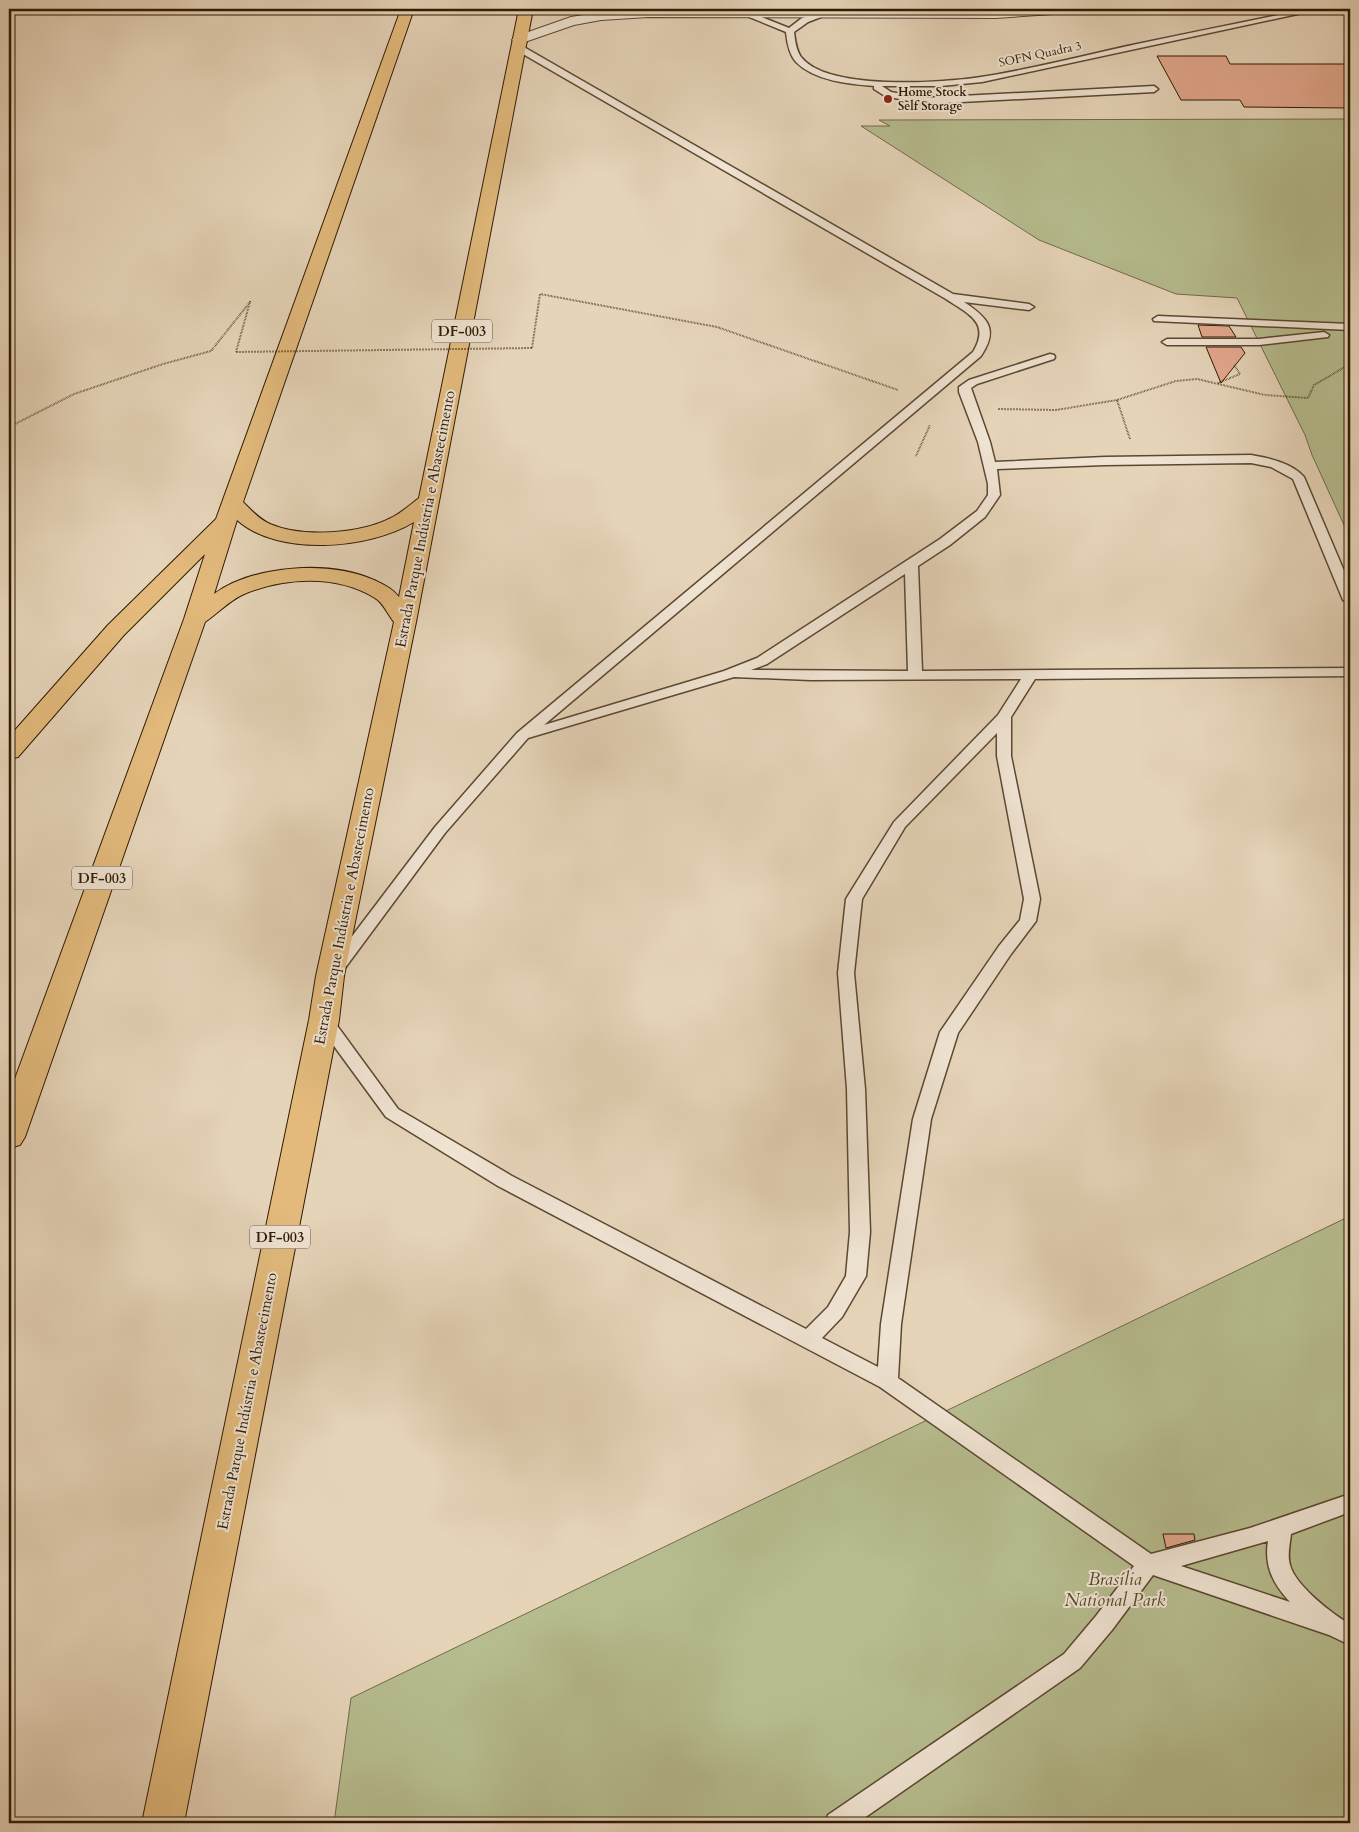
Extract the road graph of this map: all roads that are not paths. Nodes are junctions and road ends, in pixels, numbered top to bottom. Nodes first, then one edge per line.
1 (407, 9) edge
2 (526, 9) edge
3 (1067, 9) edge
4 (1317, 9) edge
5 (687, 11) edge
6 (1001, 11) edge
7 (746, 14) junction
8 (818, 15) junction
9 (790, 31) junction
10 (519, 44) junction
11 (868, 82) junction
12 (1154, 89) dead end
13 (950, 297) junction
14 (1029, 307) dead end
15 (1158, 319) dead end
16 (1350, 327) edge
17 (1350, 334) edge
18 (1167, 342) dead end
19 (1050, 356) dead end
20 (968, 363) junction
21 (991, 376) junction
22 (989, 466) junction
23 (428, 501) junction
24 (229, 512) junction
25 (911, 564) junction
26 (1350, 600) edge
27 (195, 618) junction
28 (405, 622) junction
29 (1350, 672) edge
30 (729, 674) junction
31 (1030, 675) junction
32 (915, 676) junction
33 (1004, 717) junction
34 (522, 736) junction
35 (9, 752) edge
36 (330, 976) junction
37 (324, 1020) junction
38 (9, 1137) edge
39 (808, 1340) junction
40 (886, 1381) junction
41 (1350, 1503) edge
42 (1282, 1528) junction
43 (1148, 1564) junction
44 (1343, 1632) edge
45 (163, 1823) edge
46 (837, 1823) edge

1 - 24 highway, DF-003
2 - 10 highway, Estrada Parque Indústria e Abastecimento / DF-003
3 - 6 street
4 - 11 lane, SOFN Quadra 3
5 - 7 street
5 - 10 street
6 - 8 street
7 - 8 street
7 - 9 lane
8 - 9 lane
9 - 11 lane, SOFN Quadra 3
10 - 13 lane
10 - 23 highway, Estrada Parque Indústria e Abastecimento / DF-003
11 - 12 lane
13 - 14 lane
13 - 20 lane
15 - 16 lane
17 - 18 lane
19 - 21 lane
20 - 21 lane
20 - 34 lane
21 - 22 lane
22 - 25 lane
22 - 26 lane
23 - 24 highway
23 - 28 highway, Estrada Parque Indústria e Abastecimento / DF-003
24 - 27 highway, DF-003
24 - 35 highway
25 - 30 lane
25 - 32 lane
27 - 28 highway
27 - 38 highway, DF-003
28 - 36 highway, Estrada Parque Indústria e Abastecimento / DF-003
29 - 31 lane
30 - 32 lane
30 - 34 lane
31 - 32 lane
31 - 33 lane
33 - 39 lane
33 - 40 lane
34 - 36 lane
36 - 37 highway, Estrada Parque Indústria e Abastecimento / DF-003
37 - 39 lane
37 - 45 highway, Estrada Parque Indústria e Abastecimento / DF-003
39 - 40 lane
40 - 43 lane
41 - 42 lane
42 - 43 lane
42 - 44 lane
43 - 44 lane
43 - 46 lane

